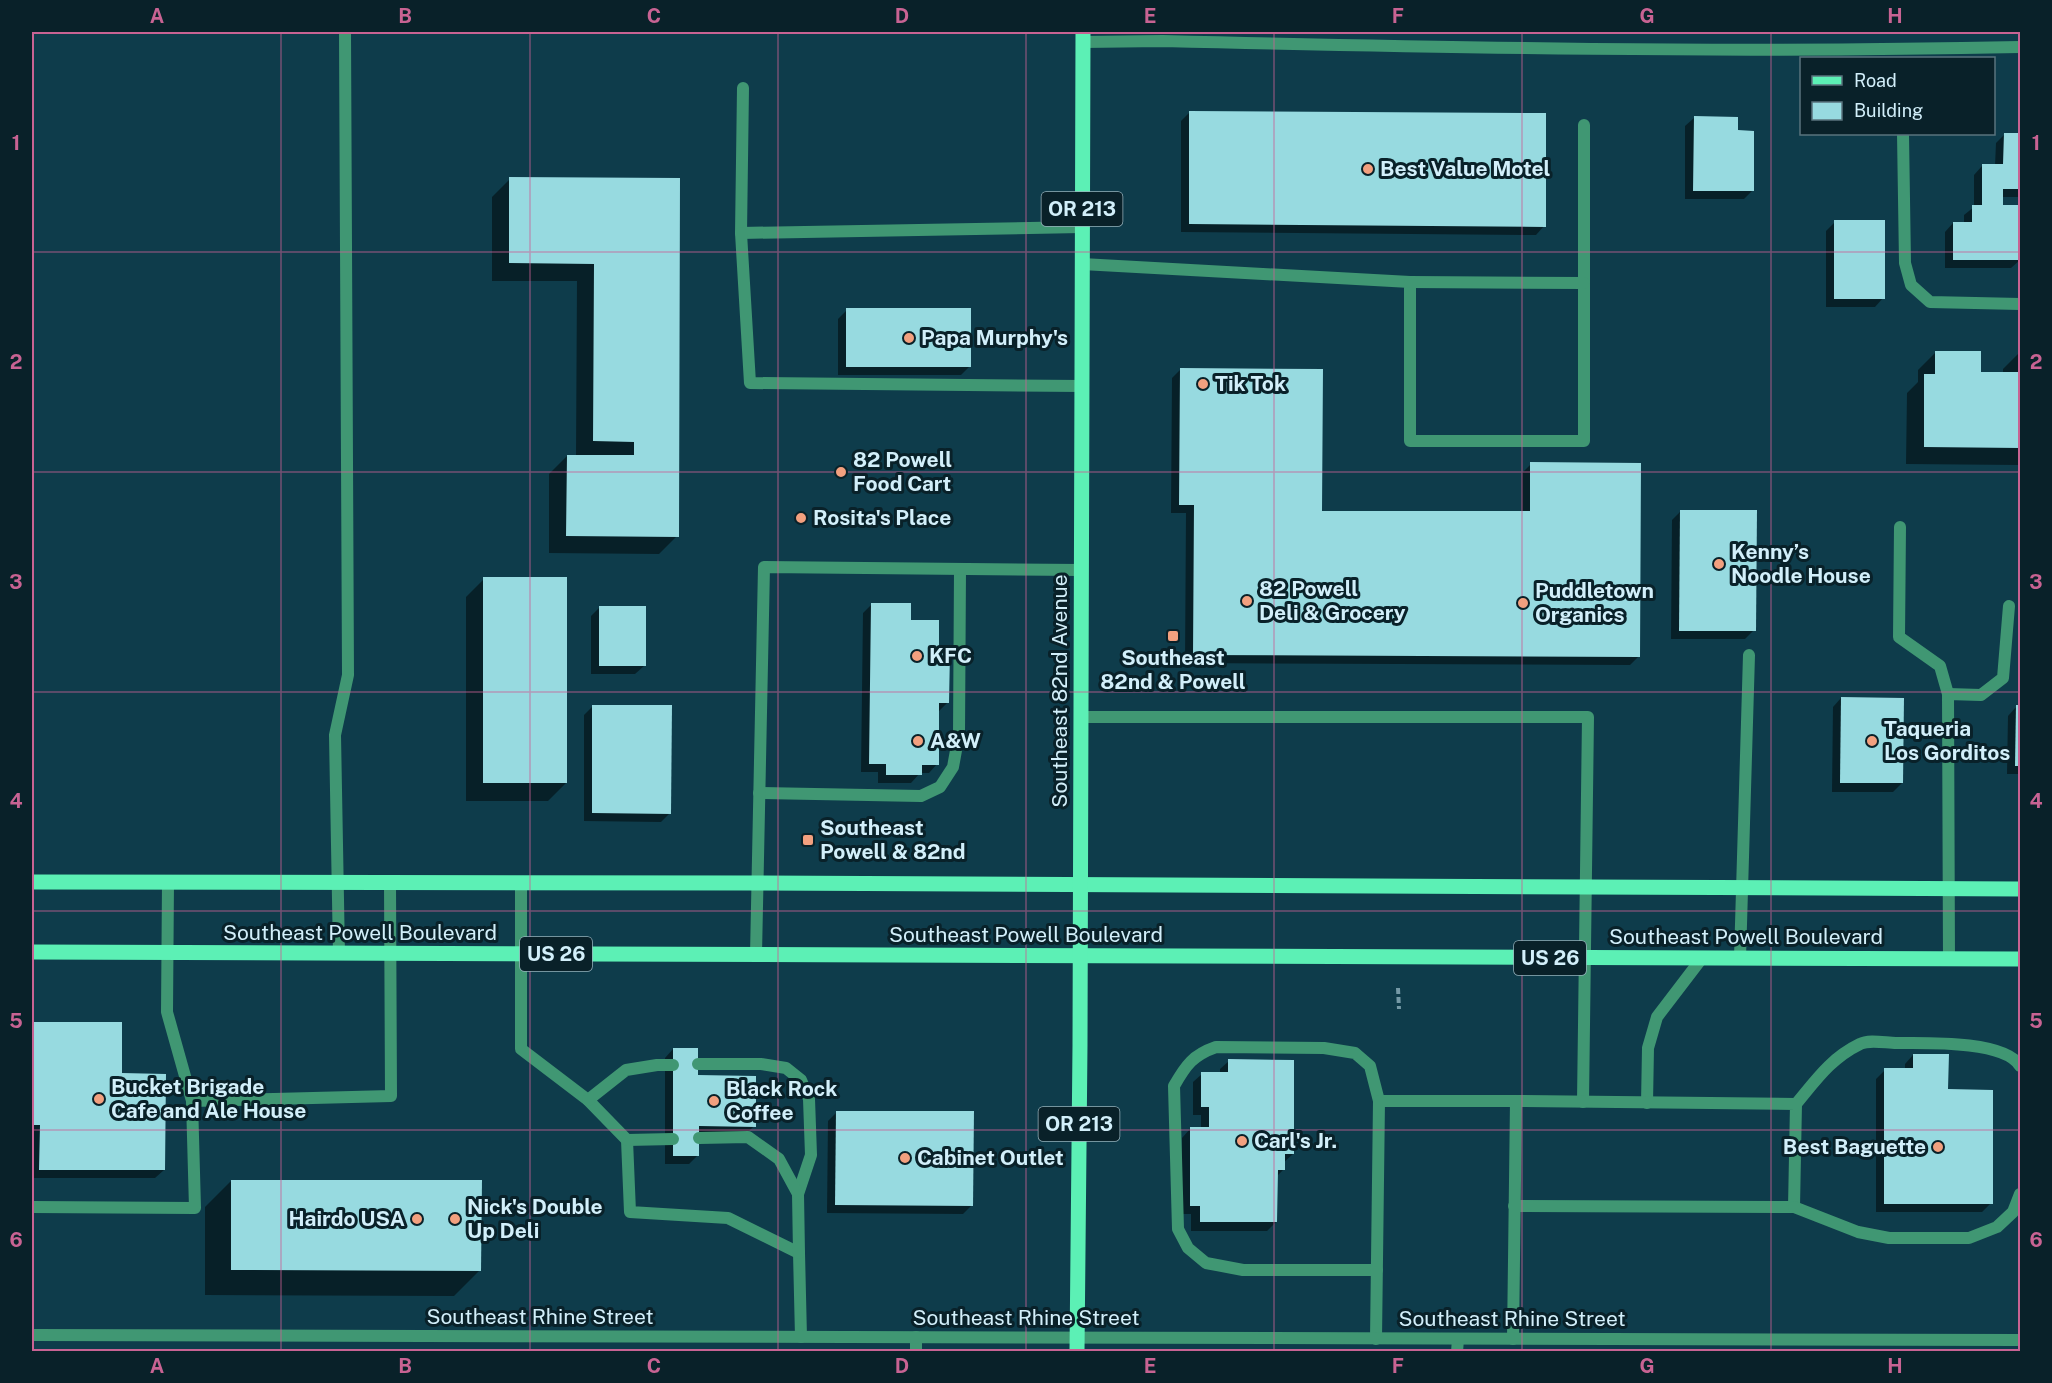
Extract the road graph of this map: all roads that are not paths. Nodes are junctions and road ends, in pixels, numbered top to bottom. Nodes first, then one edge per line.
1 (345, 32) edge
2 (1083, 37) edge
3 (1194, 37) edge
4 (2020, 47) edge
5 (1901, 54) edge
6 (743, 88) dead end
7 (1584, 125) dead end
8 (1903, 135) edge
9 (1082, 227) junction
10 (741, 233) junction
11 (1082, 264) junction
12 (1410, 282) junction
13 (1584, 283) junction
14 (2020, 304) edge
15 (1082, 386) junction
16 (1900, 527) dead end
17 (960, 570) junction
18 (1081, 570) junction
19 (2009, 606) dead end
20 (1749, 655) dead end
21 (1948, 694) junction
22 (1081, 717) junction
23 (759, 793) junction
24 (32, 882) edge
25 (168, 882) junction
26 (338, 883) junction
27 (390, 883) junction
28 (521, 883) junction
29 (758, 883) junction
30 (1080, 885) junction
31 (1586, 887) junction
32 (1742, 888) junction
33 (1949, 888) junction
34 (2020, 889) edge
35 (32, 952) edge
36 (167, 953) junction
37 (339, 954) junction
38 (391, 954) junction
39 (521, 954) junction
40 (756, 955) junction
41 (1080, 956) junction
42 (1586, 958) junction
43 (1702, 958) junction
44 (1740, 958) junction
45 (1949, 959) junction
46 (2020, 959) edge
47 (698, 1064) dead end
48 (673, 1065) dead end
49 (2020, 1066) edge
50 (588, 1100) junction
51 (192, 1101) junction
52 (1379, 1101) junction
53 (1516, 1101) junction
54 (1583, 1102) junction
55 (1647, 1103) junction
56 (1796, 1104) junction
57 (699, 1138) dead end
58 (673, 1139) dead end
59 (627, 1140) junction
60 (798, 1194) junction
61 (2020, 1194) edge
62 (1514, 1206) junction
63 (32, 1207) edge
64 (1794, 1207) junction
65 (799, 1253) junction
66 (1377, 1270) junction
67 (32, 1335) edge
68 (801, 1337) junction
69 (916, 1337) junction
70 (1376, 1339) junction
71 (1513, 1339) junction
72 (2020, 1340) edge
73 (1077, 1345) edge
74 (1457, 1345) edge
75 (1849, 1346) edge
76 (916, 1352) edge

1 - 26 street
2 - 3 street
2 - 9 main road, Southeast 82nd Avenue / OR 213
3 - 5 street
4 - 5 street
6 - 10 street
7 - 13 street
8 - 14 street
9 - 10 street
9 - 11 main road, Southeast 82nd Avenue / OR 213
10 - 15 street
11 - 12 street
11 - 15 main road, Southeast 82nd Avenue / OR 213
12 - 13 street
12 - 13 street
15 - 18 main road, Southeast 82nd Avenue / OR 213
16 - 21 street
17 - 18 street
17 - 23 street
17 - 23 street
18 - 22 main road, Southeast 82nd Avenue / OR 213
19 - 21 street
20 - 32 street
21 - 33 street
22 - 30 main road, Southeast 82nd Avenue / OR 213
22 - 31 street
23 - 29 street
24 - 25 main road
25 - 26 main road
25 - 36 street
26 - 27 main road
26 - 37 street
27 - 28 main road
27 - 38 street
28 - 29 main road
28 - 39 street
29 - 30 main road
29 - 40 street
30 - 31 main road
30 - 41 main road, Southeast 82nd Avenue / OR 213
31 - 32 main road
31 - 42 street
32 - 33 main road
32 - 44 street
33 - 34 main road
33 - 45 street
35 - 36 main road, Southeast Powell Boulevard / US 26
36 - 37 main road, Southeast Powell Boulevard / US 26
36 - 51 street
37 - 38 main road, Southeast Powell Boulevard / US 26
38 - 39 main road, Southeast Powell Boulevard / US 26
38 - 51 street
39 - 40 main road, Southeast Powell Boulevard / US 26
39 - 50 street
40 - 41 main road, Southeast Powell Boulevard / US 26
41 - 42 main road, Southeast Powell Boulevard / US 26
41 - 73 main road, Southeast 82nd Avenue / OR 213
42 - 43 main road, Southeast Powell Boulevard / US 26
42 - 54 street
43 - 44 main road, Southeast Powell Boulevard / US 26
43 - 55 street
44 - 45 main road, Southeast Powell Boulevard / US 26
45 - 46 main road, Southeast Powell Boulevard / US 26
47 - 60 street
48 - 50 street
49 - 56 street
50 - 59 street
51 - 63 street
52 - 53 street
52 - 66 street
52 - 66 street
53 - 54 street
53 - 62 street
54 - 55 street
55 - 56 street
56 - 64 street
57 - 60 street
58 - 59 street
59 - 65 street
60 - 65 street
61 - 64 street
62 - 64 street
62 - 71 street
65 - 68 street
66 - 70 street
67 - 68 street, Southeast Rhine Street
68 - 69 street, Southeast Rhine Street
69 - 73 street, Southeast Rhine Street
69 - 76 street
70 - 73 street, Southeast Rhine Street
70 - 74 street, Southeast Rhine Street
71 - 74 street, Southeast Rhine Street
71 - 75 street, Southeast Rhine Street
72 - 75 street, Southeast Rhine Street

